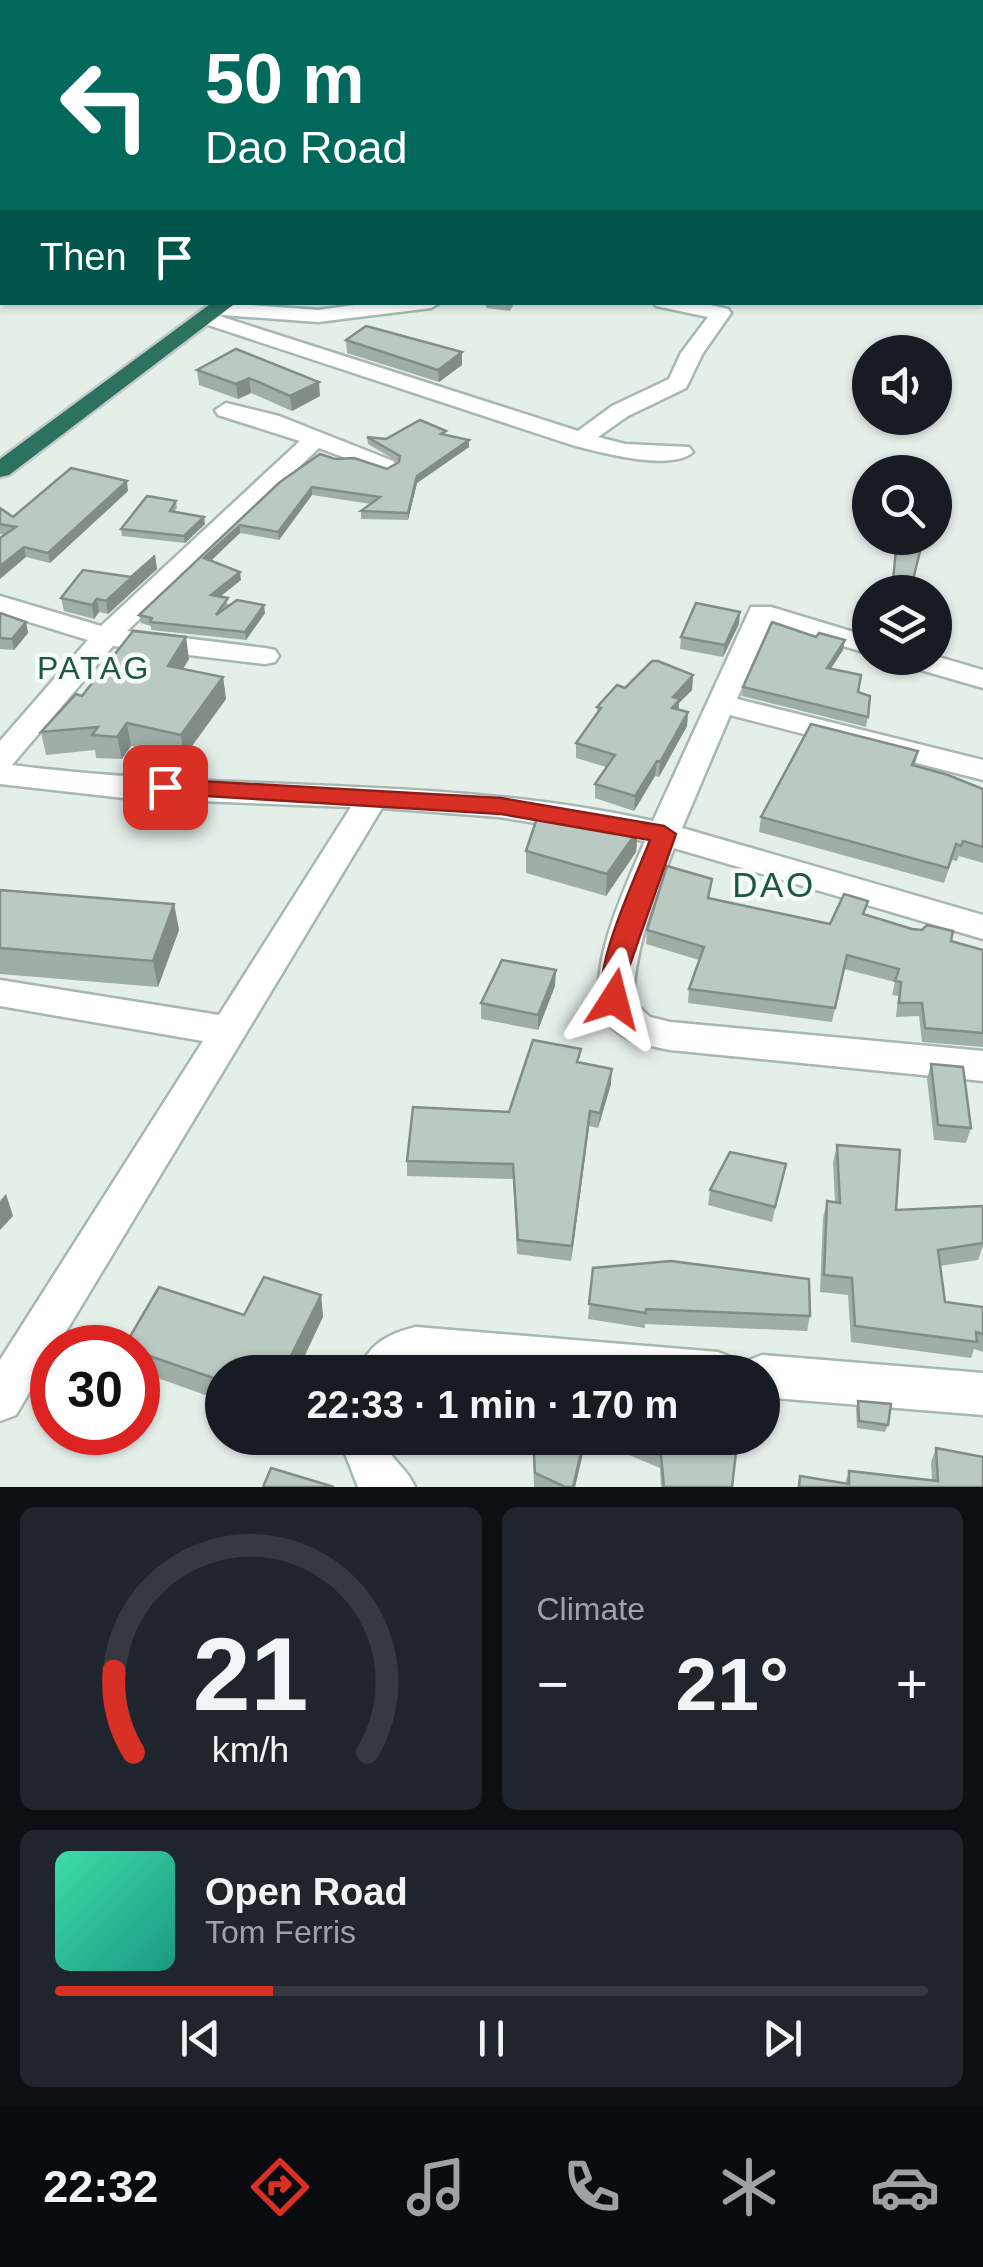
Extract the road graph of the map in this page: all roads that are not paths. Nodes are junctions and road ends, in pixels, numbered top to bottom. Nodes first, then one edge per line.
1 (407, 305) edge
2 (680, 305) edge
3 (218, 310) edge
4 (226, 410) dead end
5 (317, 438) junction
6 (580, 440) junction
7 (681, 452) dead end
8 (385, 466) edge
9 (0, 470) edge
10 (0, 604) edge
11 (106, 637) junction
12 (852, 641) edge
13 (265, 656) dead end
14 (952, 670) edge
15 (983, 679) edge
16 (721, 704) junction
17 (0, 760) edge
18 (983, 770) edge
19 (0, 774) edge
20 (373, 798) junction
21 (664, 834) junction
22 (983, 927) edge
23 (0, 993) edge
24 (228, 1031) junction
25 (983, 1066) edge
26 (395, 1355) edge
27 (513, 1355) edge
28 (780, 1377) edge
29 (983, 1394) edge
30 (0, 1400) edge
31 (365, 1455) edge
32 (392, 1487) edge

1 - 3 street
2 - 6 street
3 - 6 street
3 - 9 highway
4 - 5 street
5 - 8 street
5 - 11 street
6 - 7 street
10 - 11 street
11 - 13 street
11 - 17 street
12 - 16 street
14 - 15 street
16 - 18 street
16 - 21 street
19 - 20 street
20 - 21 street
20 - 24 street
21 - 22 street
21 - 25 street
23 - 24 street
24 - 30 street
26 - 27 street
28 - 29 street
31 - 32 street

